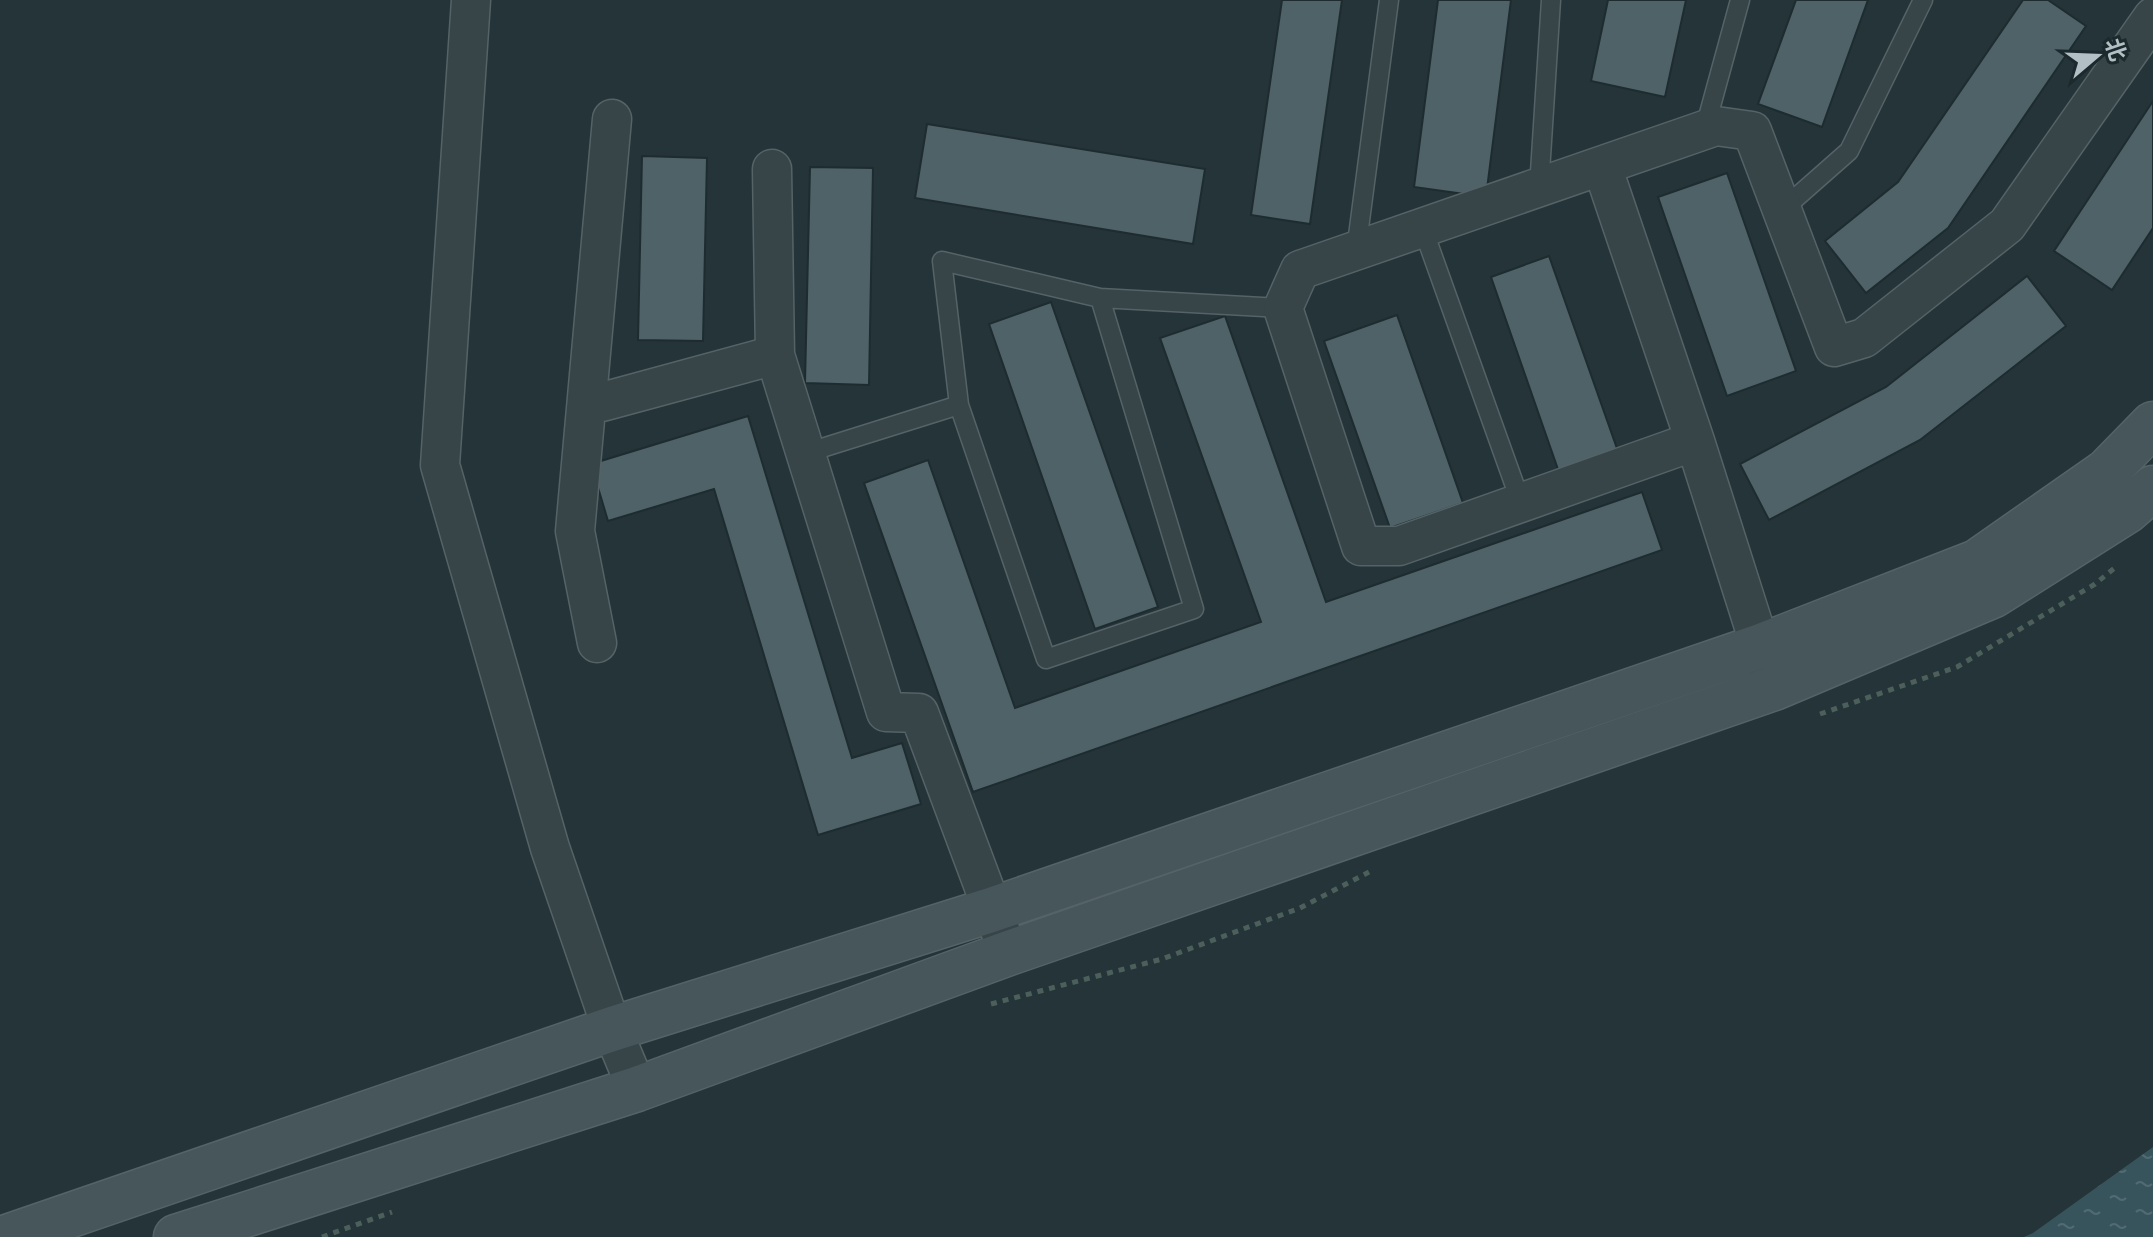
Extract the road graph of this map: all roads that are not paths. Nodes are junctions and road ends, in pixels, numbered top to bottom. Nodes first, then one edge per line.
1 (471, 0) edge
2 (1389, 0) edge
3 (1551, 0) edge
4 (1740, 0) edge
5 (1923, 0) edge
6 (2153, 17) edge
7 (612, 119) dead end
8 (1704, 130) junction
9 (1602, 166) junction
10 (772, 169) dead end
11 (1539, 188) junction
12 (1782, 210) junction
13 (1423, 229) junction
14 (1356, 251) junction
15 (1100, 298) junction
16 (1283, 308) junction
17 (775, 355) junction
18 (588, 401) junction
19 (959, 405) junction
20 (2153, 424) edge
21 (1695, 441) junction
22 (806, 453) junction
23 (2153, 488) edge
24 (1521, 503) junction
25 (597, 643) dead end
26 (1761, 646) junction
27 (1774, 688) junction
28 (991, 910) junction
29 (1009, 953) junction
30 (612, 1029) junction
31 (637, 1089) junction
32 (7, 1237) edge
33 (176, 1237) edge

1 - 30 street
2 - 14 lane
3 - 11 lane
4 - 8 lane
5 - 12 lane
6 - 12 street
7 - 18 street
8 - 9 street
8 - 12 street
9 - 11 street
9 - 21 street
10 - 17 street
11 - 13 street
13 - 14 street
13 - 24 lane
14 - 16 street
15 - 16 lane
15 - 19 lane
15 - 19 lane
16 - 24 street
17 - 18 street
17 - 22 street
18 - 25 street
19 - 22 lane
20 - 26 main road
21 - 24 street
21 - 26 street
22 - 28 street
23 - 27 main road
26 - 27 street
26 - 28 main road
27 - 29 main road
28 - 29 street
28 - 30 main road
29 - 31 main road
30 - 31 street
30 - 32 main road
31 - 33 main road

